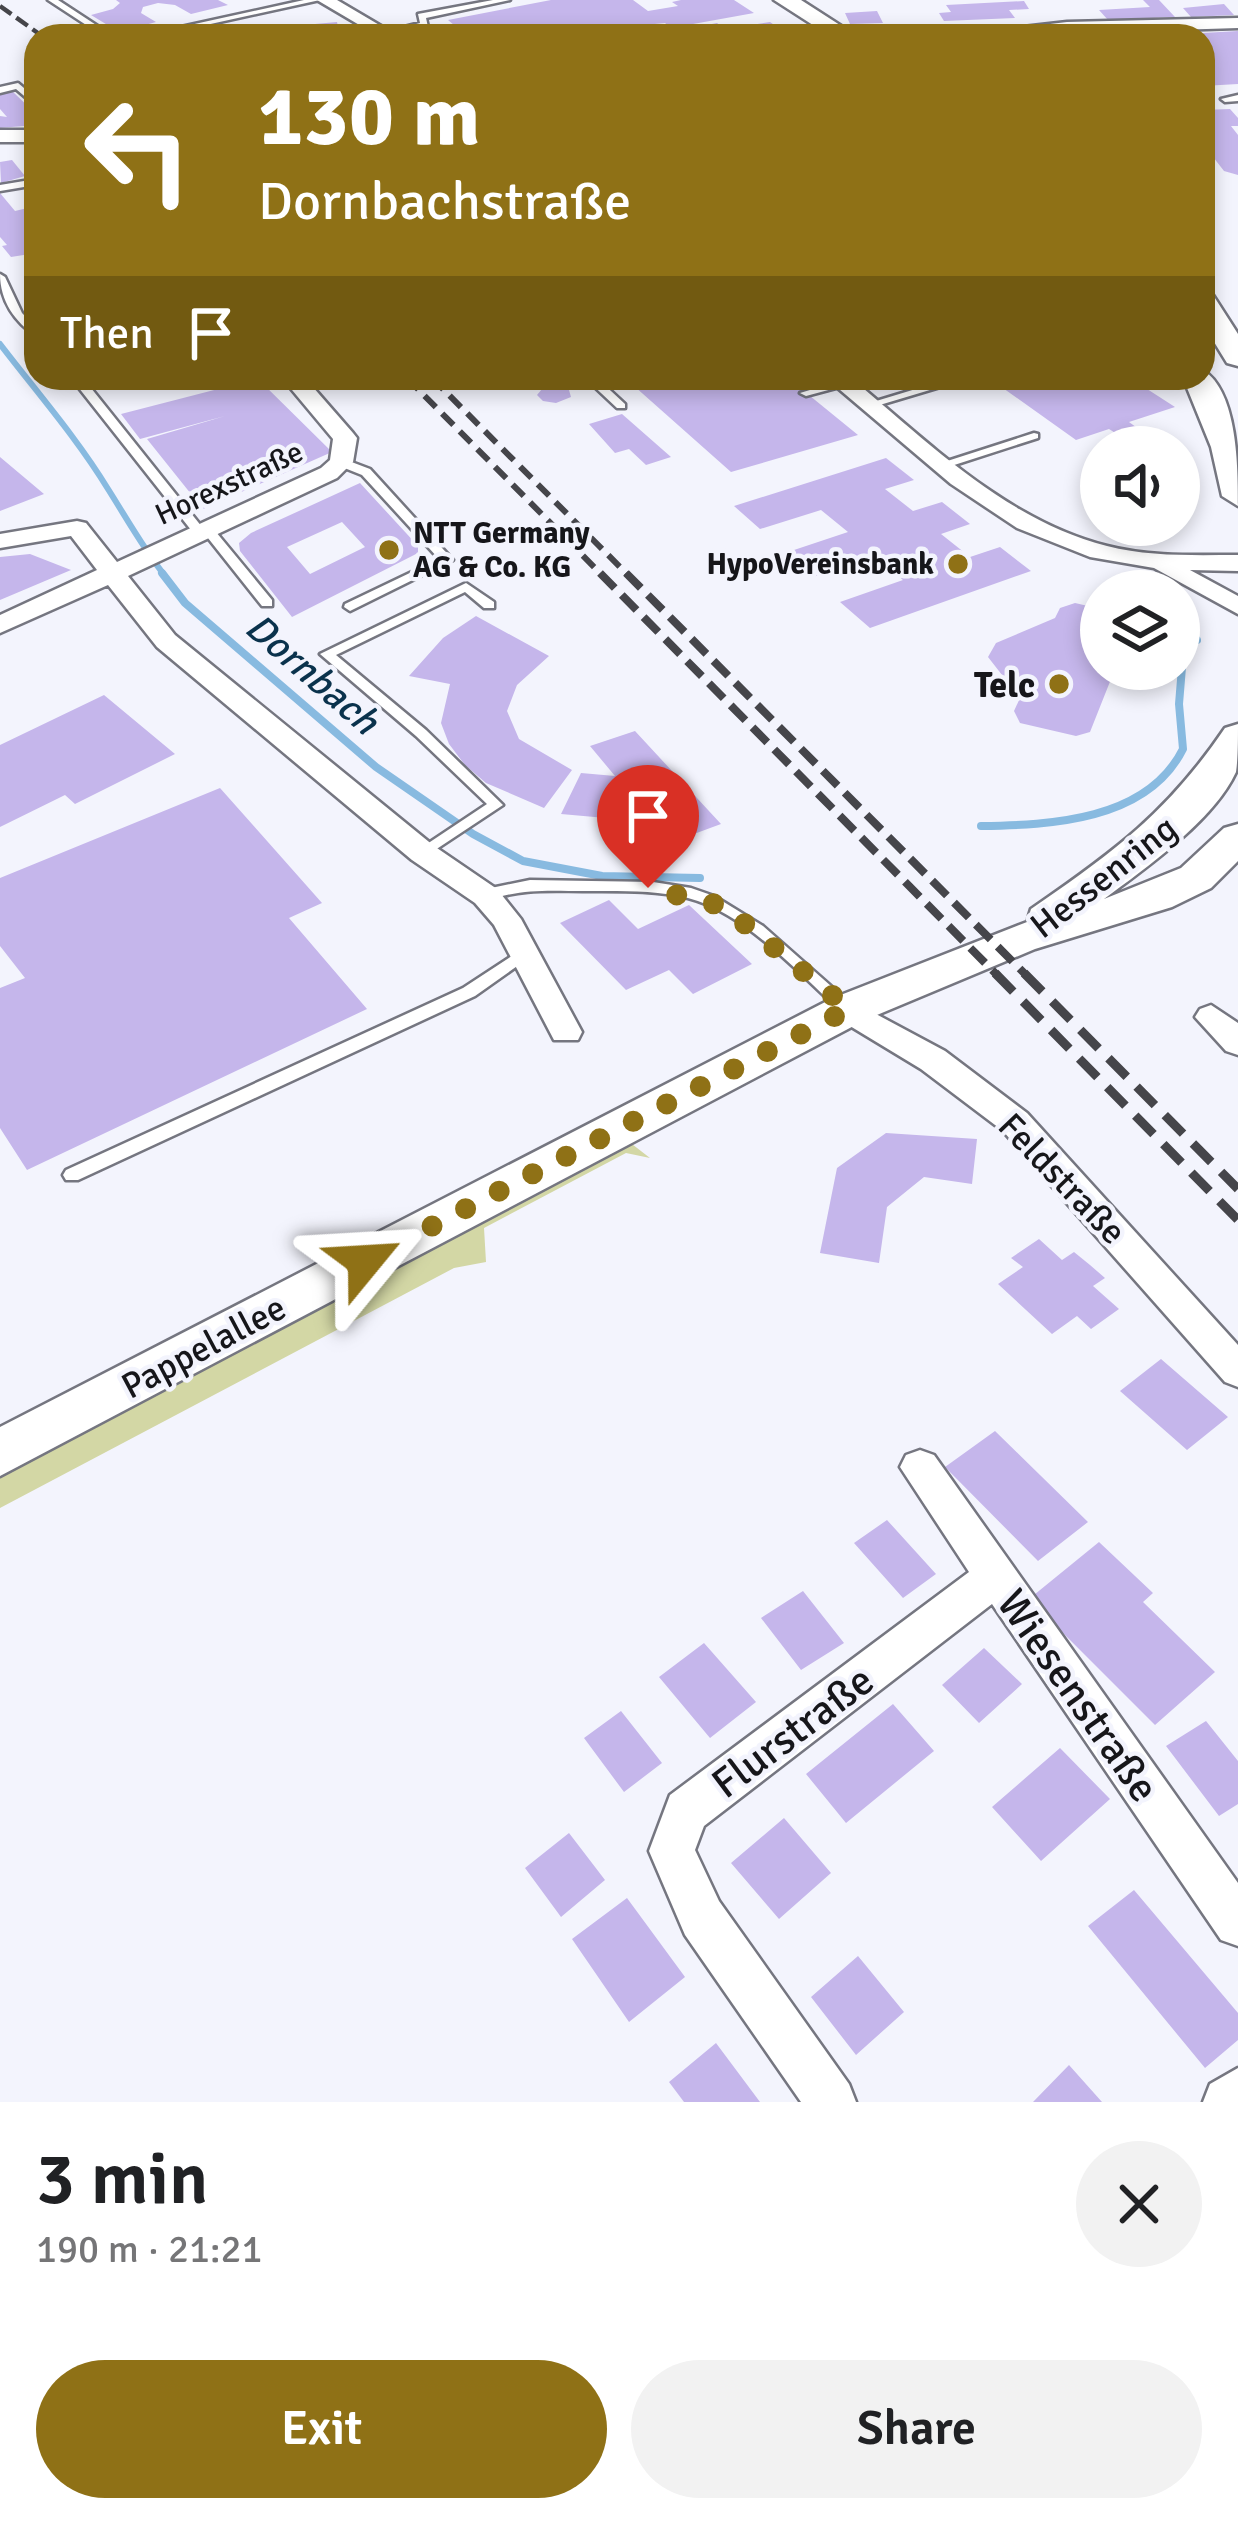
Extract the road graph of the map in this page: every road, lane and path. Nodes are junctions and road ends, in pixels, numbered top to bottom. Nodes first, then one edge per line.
1 (52, 0) edge
2 (316, 0) edge
3 (325, 0) edge
4 (506, 0) edge
5 (756, 0) edge
6 (785, 0) edge
7 (1084, 9) dead end
8 (1238, 23) edge
9 (91, 24) edge
10 (201, 24) edge
11 (369, 24) edge
12 (424, 24) edge
13 (794, 24) edge
14 (826, 24) edge
15 (1096, 24) edge
16 (1203, 24) edge
17 (0, 277) edge
18 (24, 321) edge
19 (86, 390) edge
20 (303, 390) edge
21 (603, 390) edge
22 (814, 390) edge
23 (852, 390) edge
24 (899, 390) edge
25 (915, 390) edge
26 (1203, 390) edge
27 (806, 393) dead end
28 (866, 402) junction
29 (621, 406) dead end
30 (1034, 436) dead end
31 (341, 462) junction
32 (944, 464) junction
33 (1238, 496) edge
34 (194, 535) junction
35 (0, 541) edge
36 (1147, 560) junction
37 (1238, 563) edge
38 (112, 573) junction
39 (267, 604) dead end
40 (489, 605) dead end
41 (1238, 606) edge
42 (350, 607) dead end
43 (0, 625) edge
44 (1238, 736) edge
45 (1238, 837) edge
46 (436, 845) junction
47 (486, 896) junction
48 (1020, 939) junction
49 (524, 953) junction
50 (855, 1013) junction
51 (1210, 1017) dead end
52 (566, 1032) dead end
53 (1238, 1043) edge
54 (72, 1175) dead end
55 (1238, 1371) edge
56 (0, 1453) edge
57 (920, 1467) dead end
58 (996, 1576) junction
59 (1238, 1923) edge
60 (1238, 2093) edge
61 (831, 2102) edge
62 (1228, 2102) edge

1 - 9 lane
2 - 10 lane
3 - 11 street
4 - 12 lane
5 - 13 street
6 - 14 street
7 - 15 street
8 - 16 street
17 - 18 lane
19 - 34 lane
20 - 31 street, Horexstraße
21 - 29 lane
22 - 27 lane
23 - 28 street
24 - 28 lane
25 - 28 lane
26 - 33 street
28 - 32 street
30 - 32 lane
31 - 34 street, Horexstraße
31 - 42 lane
32 - 36 street
34 - 38 street, Horexstraße
34 - 39 lane
35 - 38 street
36 - 37 street
36 - 41 street
38 - 43 street, Horexstraße
38 - 46 street
40 - 46 lane
44 - 48 street, Hessenring
45 - 48 street, Hessenring
46 - 47 street
47 - 49 street
47 - 50 lane
48 - 50 street, Pappelallee
49 - 52 street
49 - 54 lane
50 - 55 street, Feldstraße
50 - 56 street, Pappelallee
51 - 53 street
57 - 58 street, Wiesenstraße
58 - 59 street, Wiesenstraße
58 - 61 street, Flurstraße
60 - 62 street

